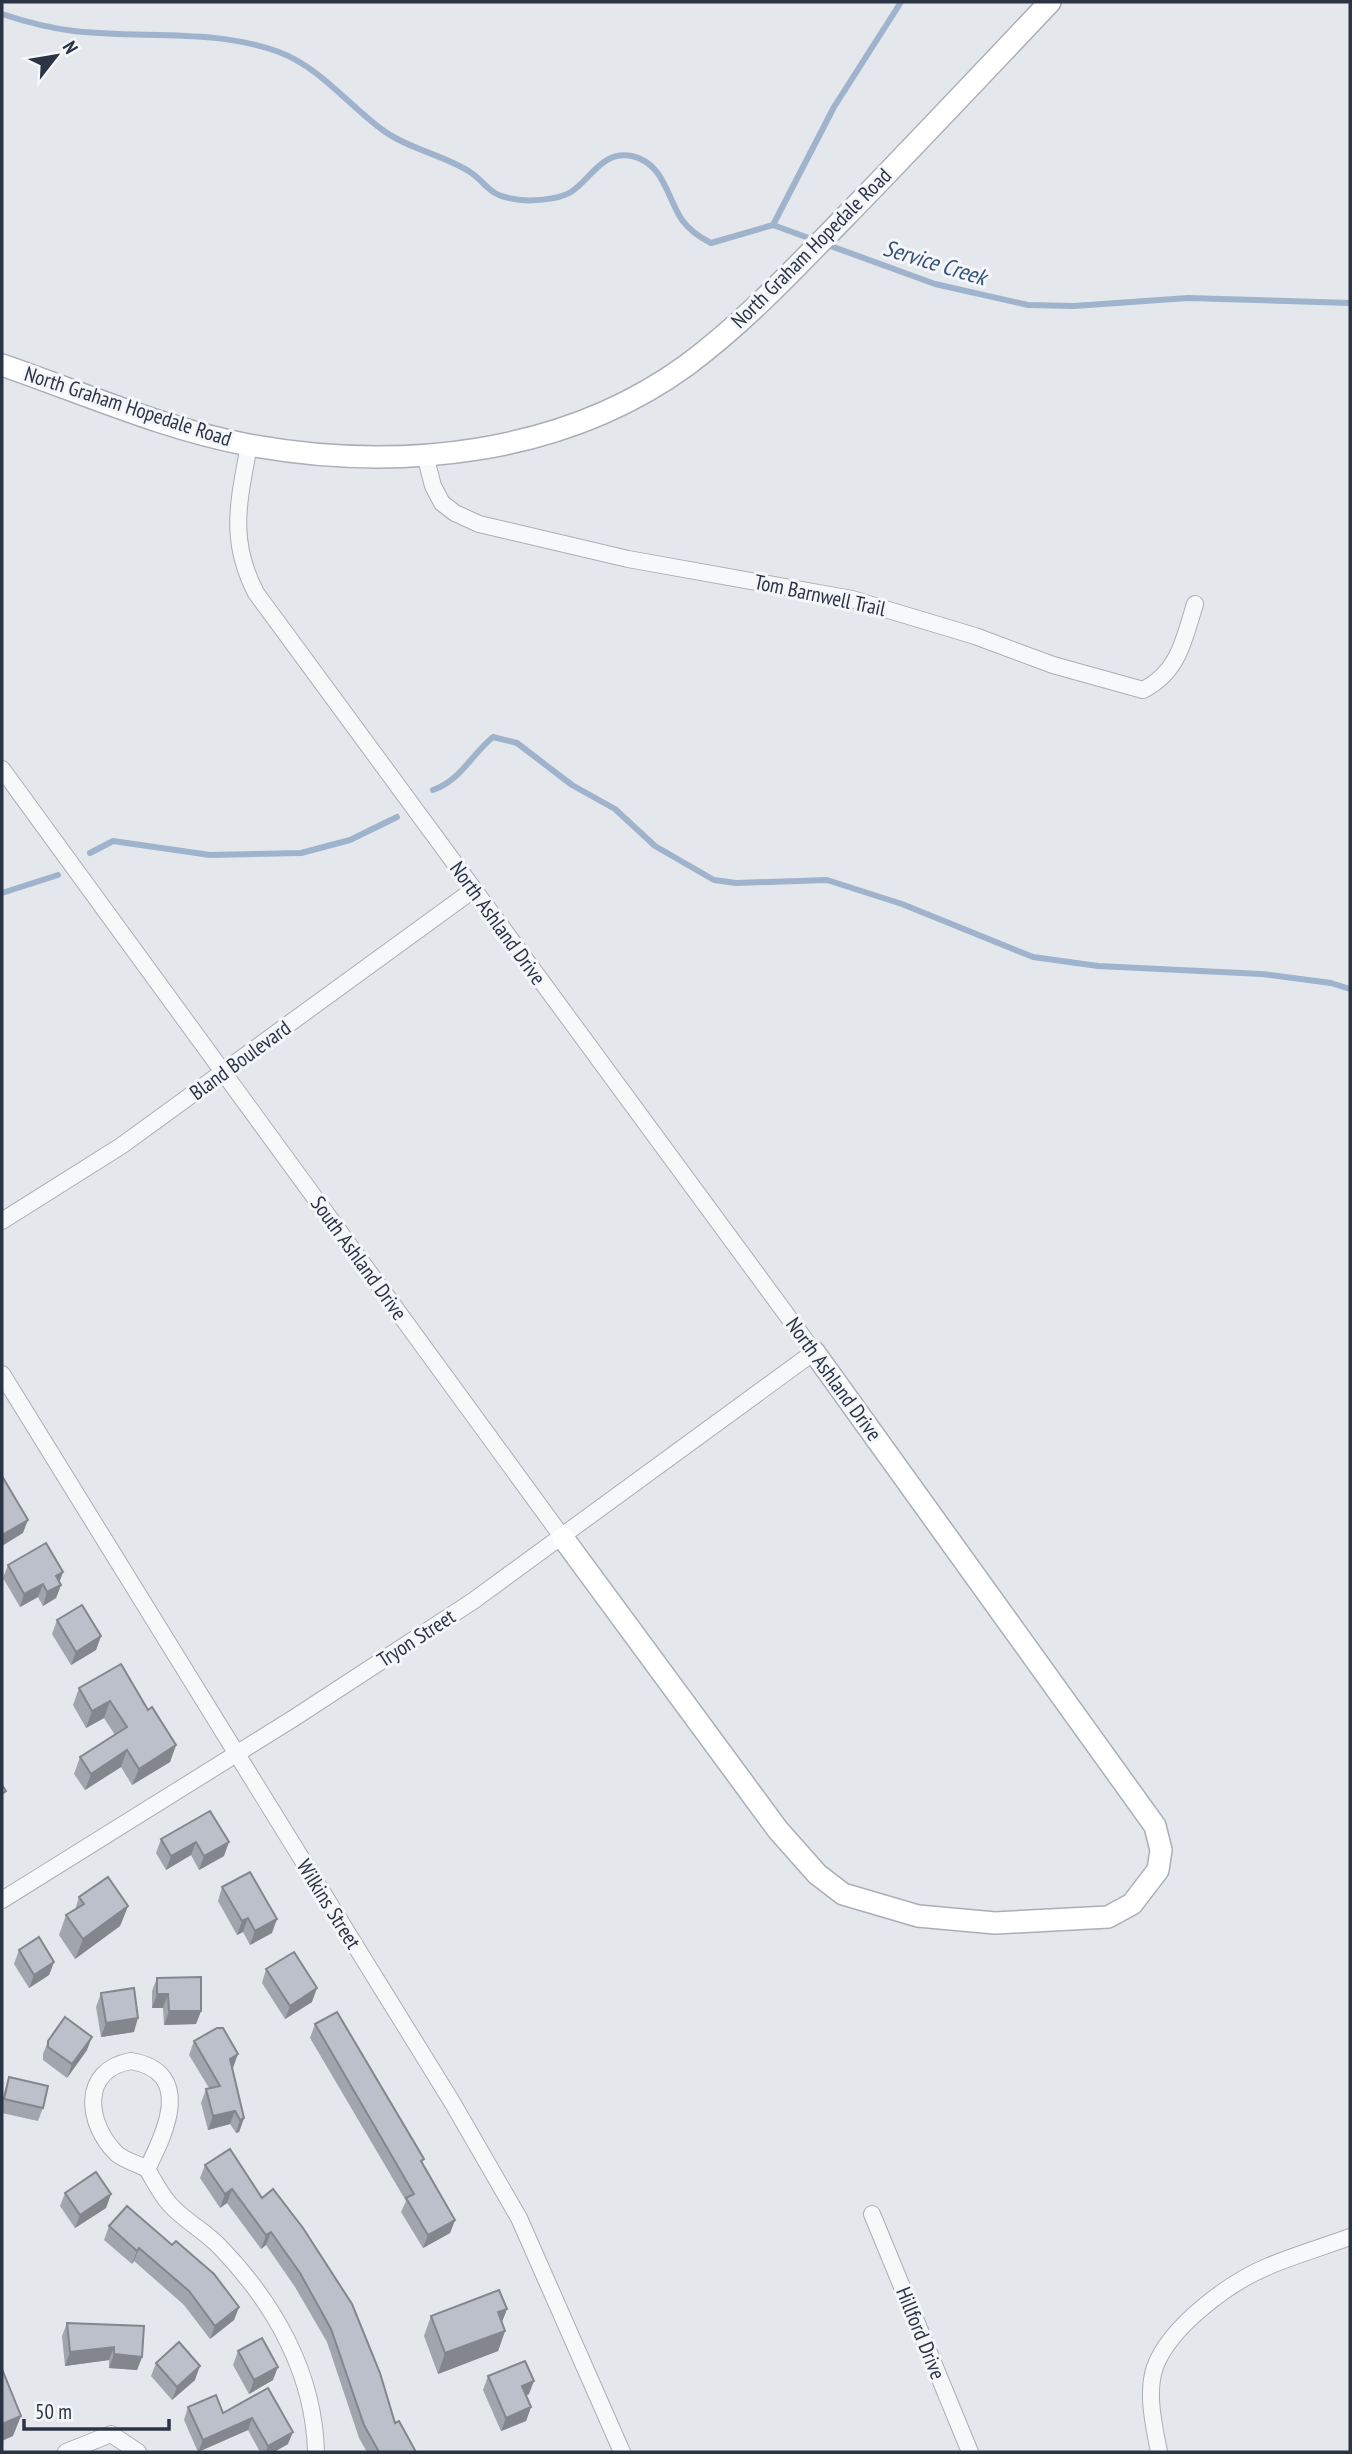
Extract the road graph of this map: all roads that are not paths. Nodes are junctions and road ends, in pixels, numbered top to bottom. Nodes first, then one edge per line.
1 (1050, 2) edge
2 (2, 365) edge
3 (249, 444) junction
4 (425, 455) junction
5 (1195, 604) dead end
6 (2, 769) edge
7 (473, 890) junction
8 (223, 1072) junction
9 (2, 1221) edge
10 (814, 1352) junction
11 (2, 1374) edge
12 (563, 1538) junction
13 (717, 1747) joint
14 (238, 1752) junction
15 (2, 1900) edge
16 (147, 2169) junction
17 (872, 2214) dead end
18 (1350, 2238) edge
19 (66, 2452) edge
20 (138, 2452) edge
21 (316, 2452) edge
22 (622, 2452) edge
23 (970, 2452) edge
24 (1159, 2452) edge

1 - 4 street, North Graham Hopedale Road
2 - 3 street, North Graham Hopedale Road
3 - 4 street, North Graham Hopedale Road
3 - 7 street, North Ashland Drive
4 - 5 street, Tom Barnwell Trail
6 - 8 street, South Ashland Drive
7 - 8 street, Bland Boulevard
7 - 10 street, North Ashland Drive
8 - 9 street, Bland Boulevard
8 - 12 street, South Ashland Drive
10 - 12 street, Tryon Street
10 - 13 street, North Ashland Drive
11 - 14 street, Wilkins Street
12 - 13 street, South Ashland Drive
12 - 14 street, Tryon Street
14 - 15 street, Tryon Street
14 - 22 street, Wilkins Street
16 - 16 street
16 - 21 street
17 - 23 street, Hillford Drive
18 - 24 street
19 - 20 street

